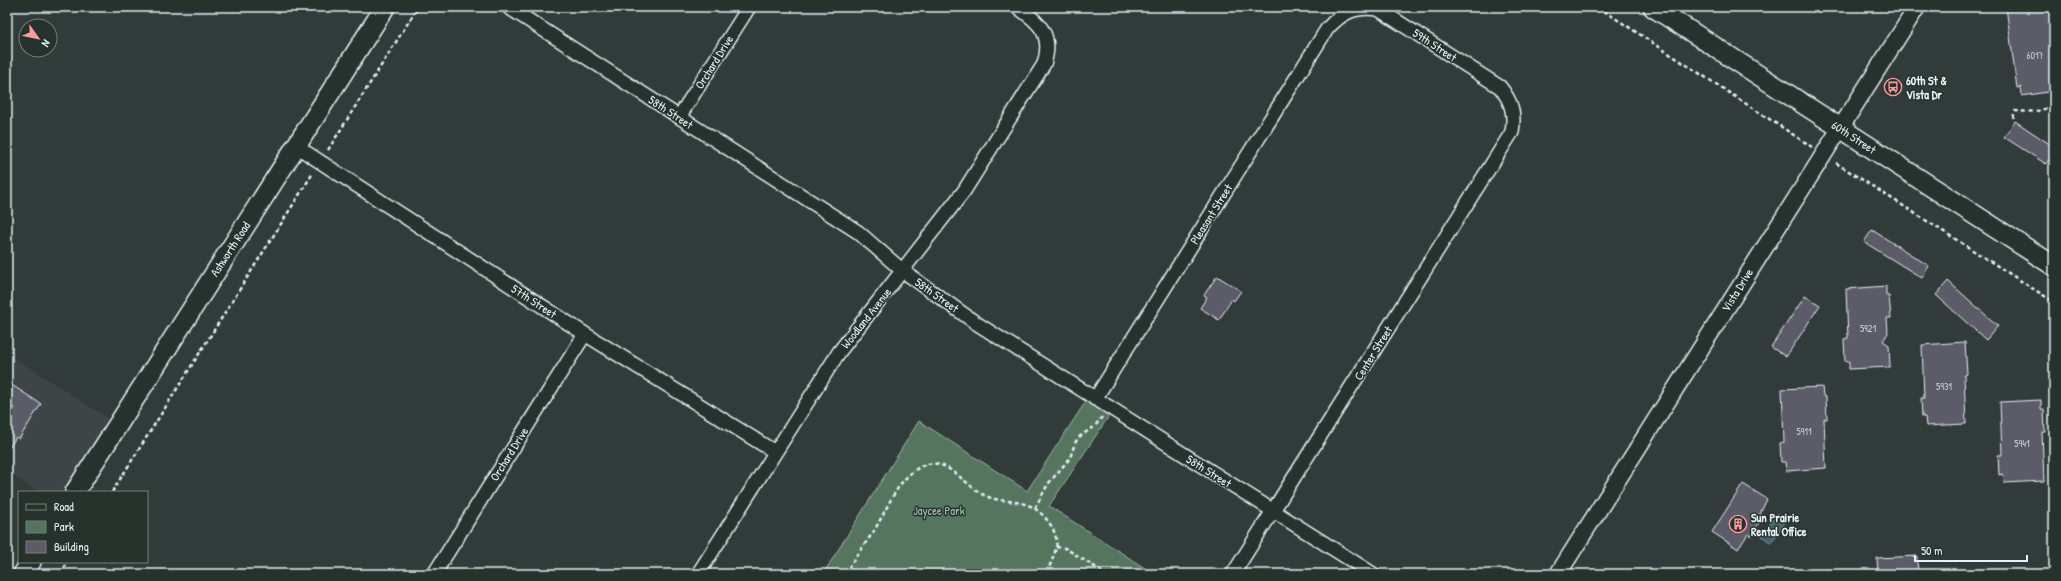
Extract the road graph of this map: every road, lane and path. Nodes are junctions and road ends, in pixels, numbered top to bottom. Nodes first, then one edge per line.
1 (385, 7) edge
2 (418, 7) edge
3 (508, 7) edge
4 (748, 7) edge
5 (1017, 7) edge
6 (1598, 7) edge
7 (1653, 7) edge
8 (1916, 7) edge
9 (1326, 29) joint
10 (2054, 103) edge
11 (679, 117) junction
12 (2013, 118) dead end
13 (1839, 127) junction
14 (1512, 132) joint
15 (1808, 144) dead end
16 (296, 146) junction
17 (320, 162) junction
18 (1839, 166) dead end
19 (2054, 266) edge
20 (903, 271) junction
21 (2054, 302) edge
22 (585, 334) junction
23 (1095, 399) junction
24 (1109, 408) junction
25 (775, 452) junction
26 (76, 491) edge
27 (113, 491) edge
28 (1035, 508) junction
29 (1273, 511) junction
30 (1056, 547) junction
31 (30, 563) edge
32 (67, 563) edge
33 (23, 574) edge
34 (60, 574) edge
35 (434, 574) edge
36 (698, 574) edge
37 (845, 574) edge
38 (1047, 574) edge
39 (1106, 574) edge
40 (1233, 574) edge
41 (1373, 574) edge
42 (1558, 574) edge

1 - 16 main road, Ashworth Road
2 - 17 path
3 - 11 street, 58th Street
4 - 11 street, Orchard Drive
5 - 20 street, Woodland Avenue
6 - 15 path
7 - 13 main road, 60th Street
8 - 13 street, Vista Drive
9 - 14 street, 59th Street
9 - 23 street, Pleasant Street
10 - 12 path
11 - 20 street, 58th Street
13 - 19 main road, 60th Street
13 - 42 street, Vista Drive
14 - 29 street, Center Street
16 - 17 street, 57th Street
16 - 26 main road, Ashworth Road
17 - 22 street, 57th Street
17 - 27 path
18 - 21 path
20 - 23 street, 58th Street
20 - 25 street, Woodland Avenue
22 - 25 street, 57th Street
22 - 35 street, Orchard Drive
23 - 24 street, 58th Street
24 - 28 path
24 - 29 street, 58th Street
25 - 36 street, Woodland Avenue
28 - 30 path
28 - 37 path
29 - 40 street, Center Street
29 - 41 street, 58th Street
30 - 38 path
30 - 39 path
31 - 33 main road
32 - 34 path

